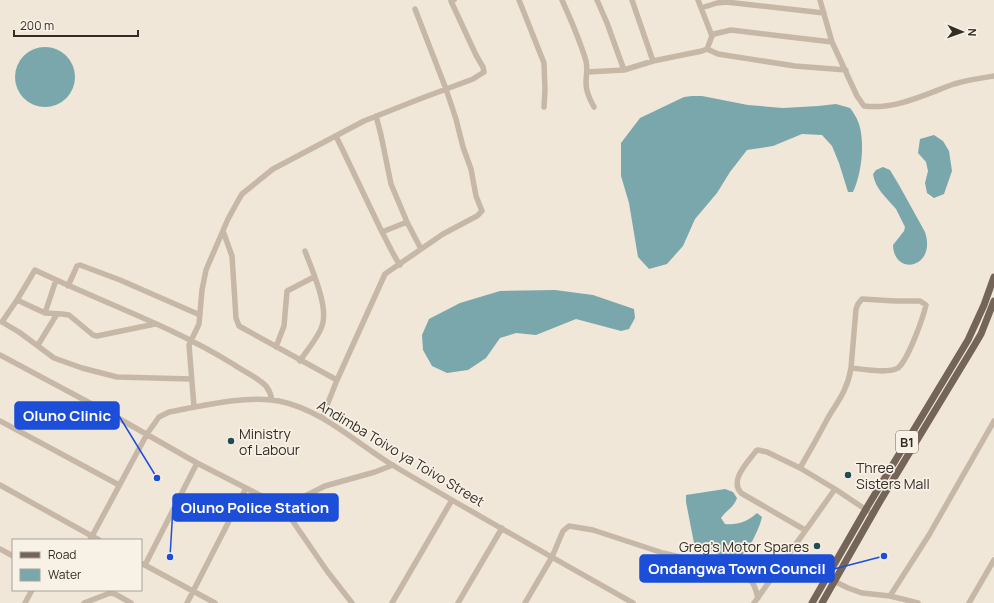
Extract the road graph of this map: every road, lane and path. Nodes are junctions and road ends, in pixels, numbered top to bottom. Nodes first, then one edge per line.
1 (454, 0) edge
2 (519, 0) edge
3 (562, 0) edge
4 (597, 0) edge
5 (632, 0) edge
6 (698, 0) edge
7 (820, 0) edge
8 (701, 8) junction
9 (415, 9) dead end
10 (824, 13) junction
11 (712, 36) junction
12 (832, 42) junction
13 (707, 49) junction
14 (653, 61) junction
15 (624, 70) junction
16 (846, 70) junction
17 (587, 72) junction
18 (994, 76) edge
19 (446, 89) junction
20 (544, 107) dead end
21 (594, 107) dead end
22 (376, 116) junction
23 (336, 136) junction
24 (407, 222) junction
25 (223, 231) junction
26 (382, 232) junction
27 (421, 248) junction
28 (305, 251) dead end
29 (400, 265) junction
30 (314, 277) junction
31 (994, 277) edge
32 (56, 280) junction
33 (68, 286) junction
34 (17, 300) junction
35 (984, 305) junction
36 (993, 305) edge
37 (45, 313) junction
38 (57, 314) junction
39 (200, 315) junction
40 (156, 324) junction
41 (191, 340) junction
42 (38, 345) junction
43 (276, 348) junction
44 (0, 355) edge
45 (300, 360) junction
46 (851, 368) junction
47 (191, 379) junction
48 (337, 380) junction
49 (272, 400) junction
50 (194, 408) junction
51 (322, 418) junction
52 (0, 421) edge
53 (994, 421) edge
54 (147, 434) junction
55 (197, 463) junction
56 (393, 465) junction
57 (800, 468) junction
58 (0, 485) edge
59 (119, 485) junction
60 (246, 488) junction
61 (835, 489) junction
62 (452, 500) junction
63 (283, 507) junction
64 (866, 509) junction
65 (873, 514) junction
66 (502, 528) junction
67 (805, 530) junction
68 (91, 538) edge
69 (0, 549) edge
70 (12, 555) edge
71 (552, 557) junction
72 (994, 560) edge
73 (143, 564) edge
74 (834, 581) junction
75 (193, 590) junction
76 (31, 591) edge
77 (890, 596) junction
78 (756, 600) edge
79 (25, 603) edge
80 (84, 603) edge
81 (131, 603) edge
82 (186, 603) edge
83 (215, 603) edge
84 (352, 603) edge
85 (392, 603) edge
86 (458, 603) edge
87 (525, 603) edge
88 (633, 603) edge
89 (812, 603) edge
90 (818, 603) edge
91 (822, 603) edge
92 (917, 603) edge
93 (969, 603) edge

1 - 19 street
2 - 20 street
3 - 17 street
4 - 15 street
5 - 14 street
6 - 8 street
7 - 10 street
8 - 10 street
8 - 11 street
9 - 19 street
10 - 12 street
11 - 12 street
11 - 13 street
12 - 16 street
13 - 14 street
13 - 16 street
14 - 15 street
15 - 17 street
16 - 18 street
17 - 21 street
19 - 22 street
19 - 27 street
22 - 23 street
22 - 24 street
23 - 25 street
23 - 26 street
24 - 26 street
24 - 27 street
25 - 39 street
25 - 43 street
26 - 29 street
27 - 29 street
28 - 30 street
29 - 48 street
30 - 43 street
30 - 45 street
31 - 35 main road, B1
32 - 33 street
32 - 34 street
32 - 37 street
33 - 39 street
33 - 40 street
34 - 37 street
34 - 42 street
35 - 36 main road
35 - 64 main road, B1
36 - 65 main road, B1
37 - 38 street
38 - 40 street
38 - 42 street
39 - 41 street
40 - 41 street
41 - 47 street
41 - 49 street
42 - 47 street
43 - 45 street
44 - 54 street
45 - 48 street
46 - 46 street
46 - 57 street
47 - 50 street
48 - 51 street
49 - 50 street, Andimba Toivo ya Toivo Street
49 - 51 street, Andimba Toivo ya Toivo Street
50 - 54 street, Andimba Toivo ya Toivo Street
51 - 56 street, Andimba Toivo ya Toivo Street
52 - 59 street
53 - 77 street
54 - 55 street
54 - 59 street, Andimba Toivo ya Toivo Street
55 - 60 street
55 - 73 street
56 - 62 street, Andimba Toivo ya Toivo Street
56 - 63 street
57 - 61 street
57 - 67 street
58 - 68 street
59 - 68 street, Andimba Toivo ya Toivo Street
60 - 63 street
60 - 75 street
61 - 64 street
61 - 67 street
62 - 66 street, Andimba Toivo ya Toivo Street
62 - 85 street
63 - 84 street
64 - 65 street
64 - 89 main road, B1
65 - 74 main road, B1
66 - 71 street, Andimba Toivo ya Toivo Street
66 - 86 street
67 - 78 street
69 - 70 street
71 - 78 street
71 - 87 street
71 - 88 street, Andimba Toivo ya Toivo Street
72 - 93 street
73 - 75 street
74 - 77 street
74 - 90 street
74 - 91 main road, B1
75 - 82 street
75 - 83 street
76 - 79 street
77 - 92 street
80 - 81 street

